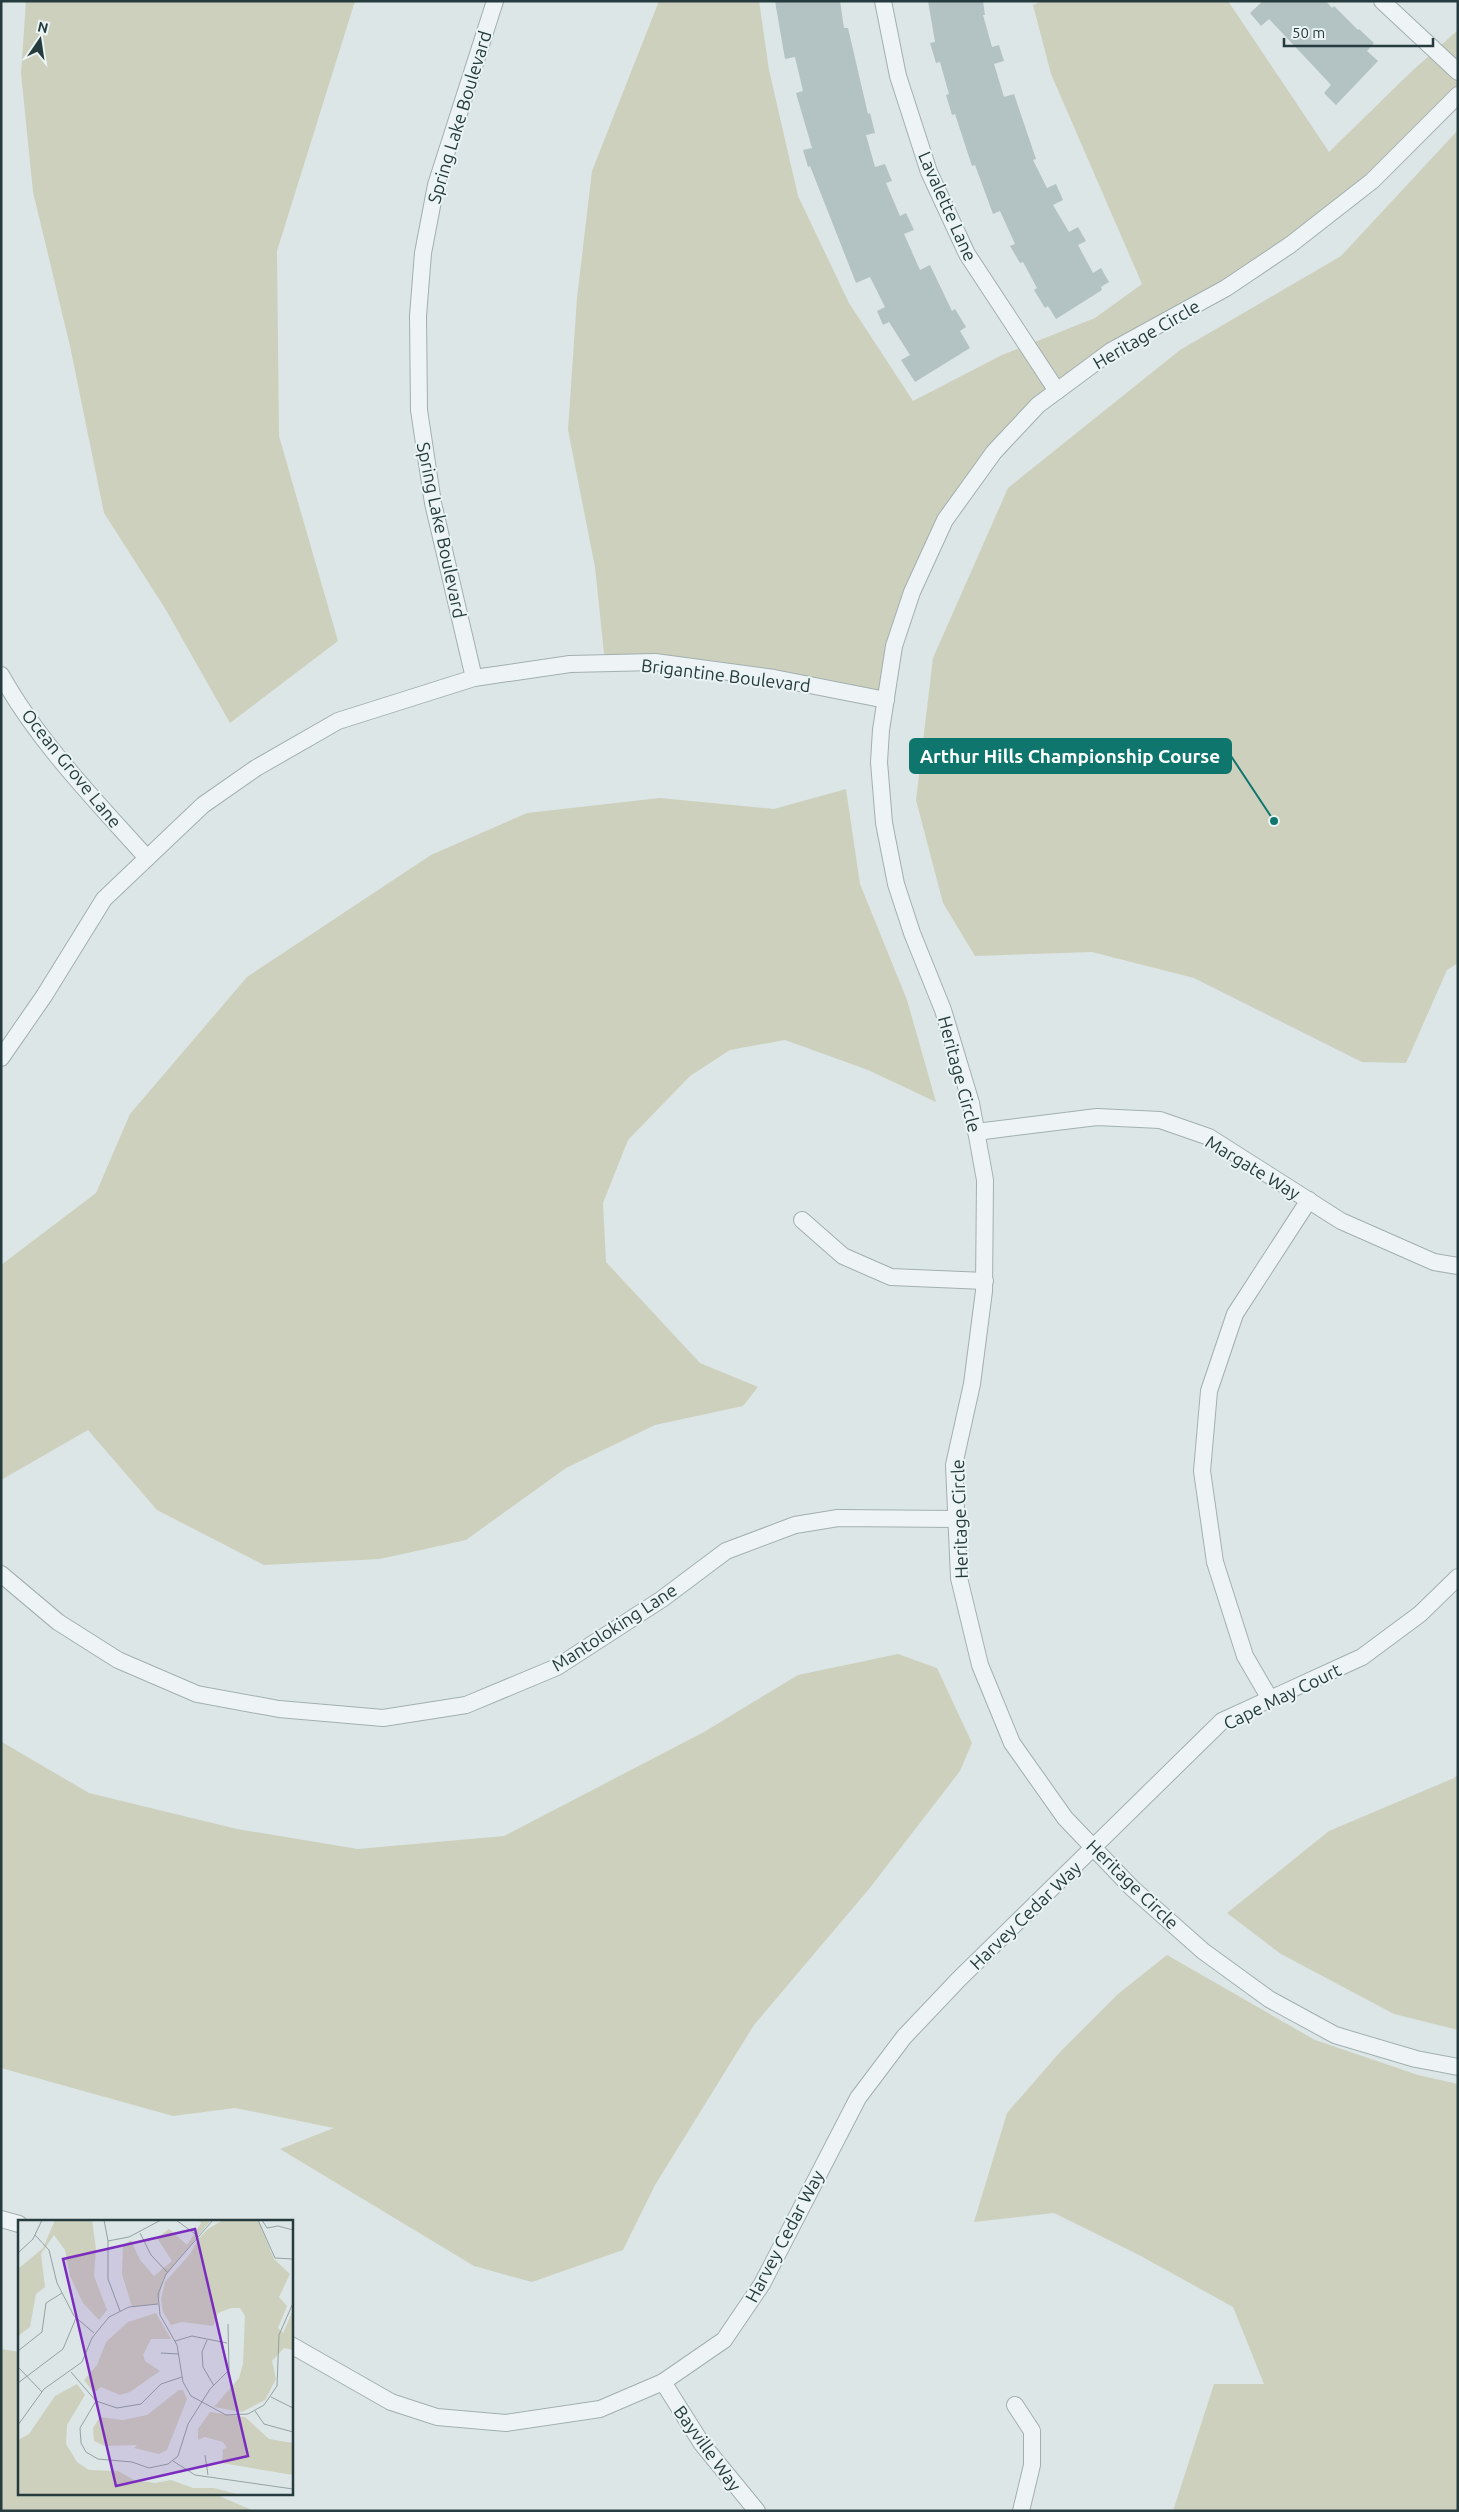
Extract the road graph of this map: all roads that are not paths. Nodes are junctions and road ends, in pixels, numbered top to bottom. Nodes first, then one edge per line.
1 (495, 1) edge
2 (883, 1) edge
3 (1382, 1) edge
4 (1458, 72) edge
5 (1458, 95) edge
6 (1057, 391) junction
7 (1, 675) edge
8 (474, 678) junction
9 (886, 700) junction
10 (148, 858) junction
11 (1, 1058) edge
12 (976, 1132) junction
13 (1309, 1200) junction
14 (802, 1220) dead end
15 (1458, 1266) edge
16 (985, 1281) junction
17 (957, 1519) junction
18 (1, 1574) edge
19 (1458, 1577) edge
20 (1270, 1699) junction
21 (1094, 1848) junction
22 (1458, 2067) edge
23 (1, 2219) edge
24 (18, 2224) edge
25 (292, 2345) edge
26 (663, 2382) junction
27 (1015, 2405) dead end
28 (757, 2511) edge
29 (1021, 2511) edge

1 - 8 street, Spring Lake Boulevard
2 - 6 street, Lavalette Lane
3 - 4 street
5 - 6 street, Heritage Circle
6 - 9 street, Heritage Circle
7 - 10 street, Ocean Grove Lane
8 - 9 street, Brigantine Boulevard
8 - 10 street, Brigantine Boulevard
9 - 12 street, Heritage Circle
10 - 11 street, Brigantine Boulevard
12 - 13 street, Margate Way
12 - 16 street, Heritage Circle
13 - 15 street, Margate Way
13 - 20 street
14 - 16 street
16 - 17 street, Heritage Circle
17 - 18 street, Mantoloking Lane
17 - 21 street, Heritage Circle
19 - 20 street, Cape May Court
20 - 21 street, Cape May Court
21 - 22 street, Heritage Circle
21 - 26 street, Harvey Cedar Way
23 - 24 street
25 - 26 street, Harvey Cedar Way
26 - 28 street, Bayville Way
27 - 29 street

